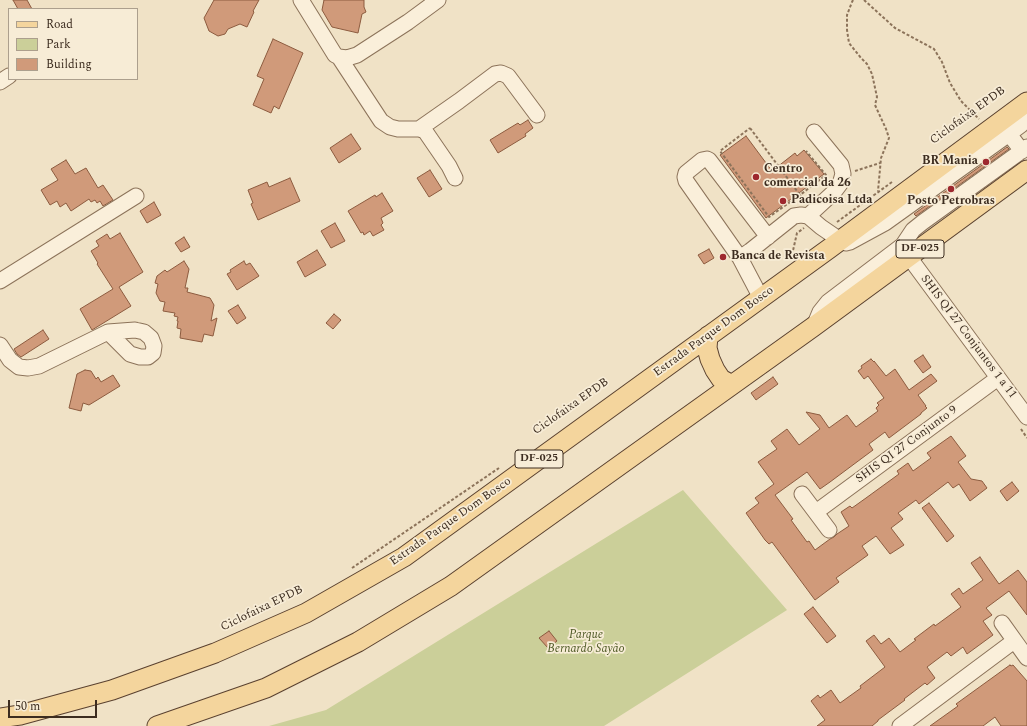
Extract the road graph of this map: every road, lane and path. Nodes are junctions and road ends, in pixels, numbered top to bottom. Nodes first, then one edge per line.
1 (301, 0) edge
2 (438, 0) edge
3 (853, 0) edge
4 (864, 0) edge
5 (339, 57) junction
6 (1027, 102) edge
7 (537, 115) dead end
8 (1027, 117) edge
9 (981, 124) junction
10 (419, 129) junction
11 (814, 132) dead end
12 (1009, 134) junction
13 (1024, 149) edge
14 (806, 151) dead end
15 (880, 163) junction
16 (1027, 170) edge
17 (844, 174) junction
18 (455, 178) dead end
19 (897, 178) dead end
20 (878, 192) junction
21 (800, 195) junction
22 (136, 196) dead end
23 (877, 212) junction
24 (810, 213) junction
25 (768, 237) junction
26 (832, 239) junction
27 (798, 251) dead end
28 (792, 255) dead end
29 (909, 257) junction
30 (740, 258) junction
31 (0, 282) edge
32 (761, 298) junction
33 (813, 327) junction
34 (108, 332) dead end
35 (708, 336) junction
36 (0, 345) edge
37 (998, 378) junction
38 (732, 385) junction
39 (1027, 417) edge
40 (500, 467) dead end
41 (802, 494) dead end
42 (816, 512) junction
43 (829, 530) dead end
44 (350, 569) dead end
45 (1002, 624) dead end
46 (1014, 641) junction
47 (1027, 658) edge
48 (0, 718) edge
49 (157, 726) edge
50 (900, 726) edge

1 - 5 street
2 - 5 street
3 - 15 path
4 - 9 path
5 - 10 street
6 - 9 main road, Estrada Parque Dom Bosco / DF-025
7 - 10 street
8 - 12 street
9 - 23 main road, Estrada Parque Dom Bosco / DF-025
10 - 18 street
11 - 17 street
12 - 13 street
12 - 26 street
13 - 33 street
14 - 21 path
15 - 17 path
15 - 20 path
16 - 29 main road, DF-025
17 - 24 street
19 - 20 path
20 - 23 path
20 - 26 path
21 - 21 path
21 - 24 path
22 - 31 street
23 - 26 main road, Estrada Parque Dom Bosco / DF-025
24 - 25 street
24 - 26 street
25 - 30 street
25 - 30 street
26 - 32 main road, Estrada Parque Dom Bosco / DF-025
27 - 28 path
29 - 33 main road, DF-025
29 - 37 street, SHIS QI 27 Conjuntos 1 a 11
30 - 32 street
32 - 35 main road, Estrada Parque Dom Bosco / DF-025
33 - 38 main road, DF-025
34 - 36 street
35 - 38 main road
35 - 48 main road, Estrada Parque Dom Bosco / DF-025
37 - 39 street, SHIS QI 27 Conjuntos 1 a 11
37 - 42 street, SHIS QI 27 Conjunto 9
38 - 49 main road, DF-025
40 - 44 path
41 - 42 street
42 - 43 street
45 - 46 street
46 - 47 street
46 - 50 street

